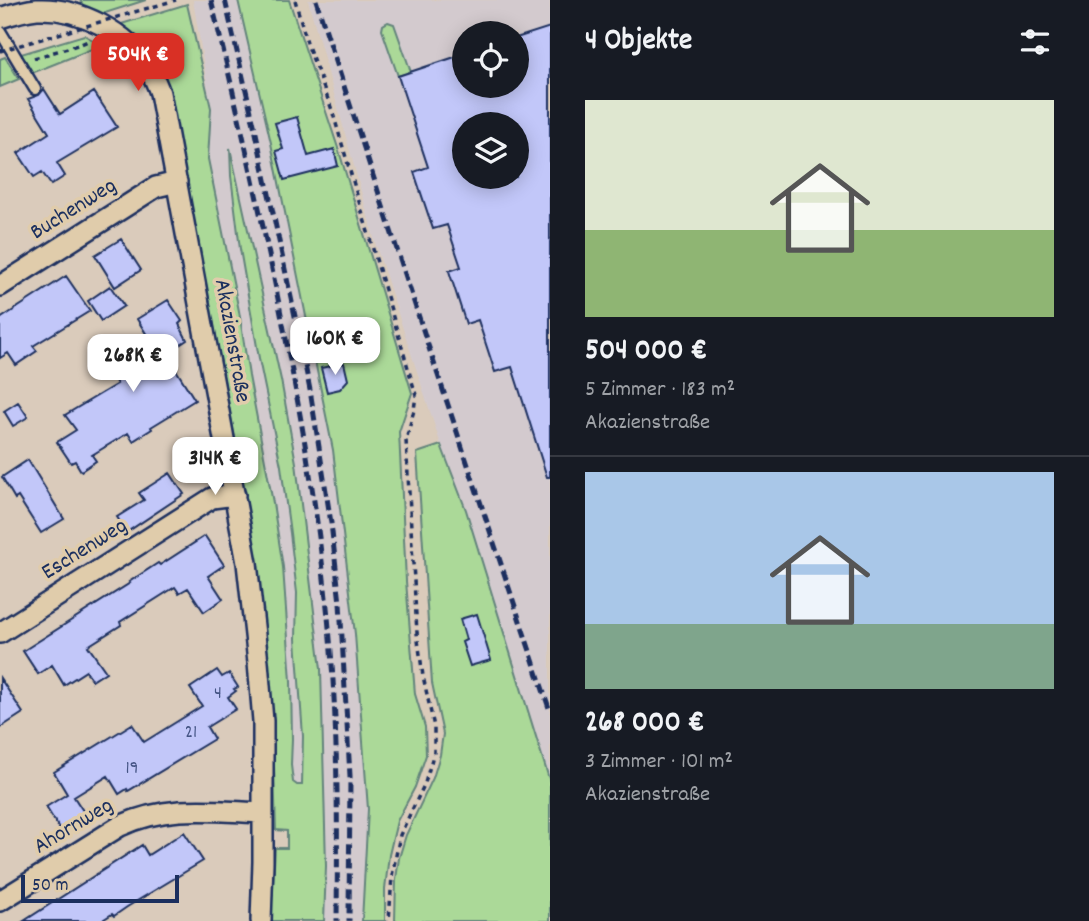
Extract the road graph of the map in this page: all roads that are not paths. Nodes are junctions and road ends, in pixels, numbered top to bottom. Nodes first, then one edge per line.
1 (0, 18) edge
2 (0, 31) edge
3 (35, 89) dead end
4 (177, 182) junction
5 (0, 286) edge
6 (235, 495) junction
7 (0, 632) edge
8 (263, 813) junction
9 (0, 901) edge
10 (261, 921) edge

1 - 4 street, Akazienstraße
2 - 3 lane
4 - 5 street, Buchenweg
4 - 6 street, Akazienstraße
6 - 7 street, Eschenweg
6 - 8 street, Akazienstraße
8 - 9 street, Ahornweg
8 - 10 street, Akazienstraße

